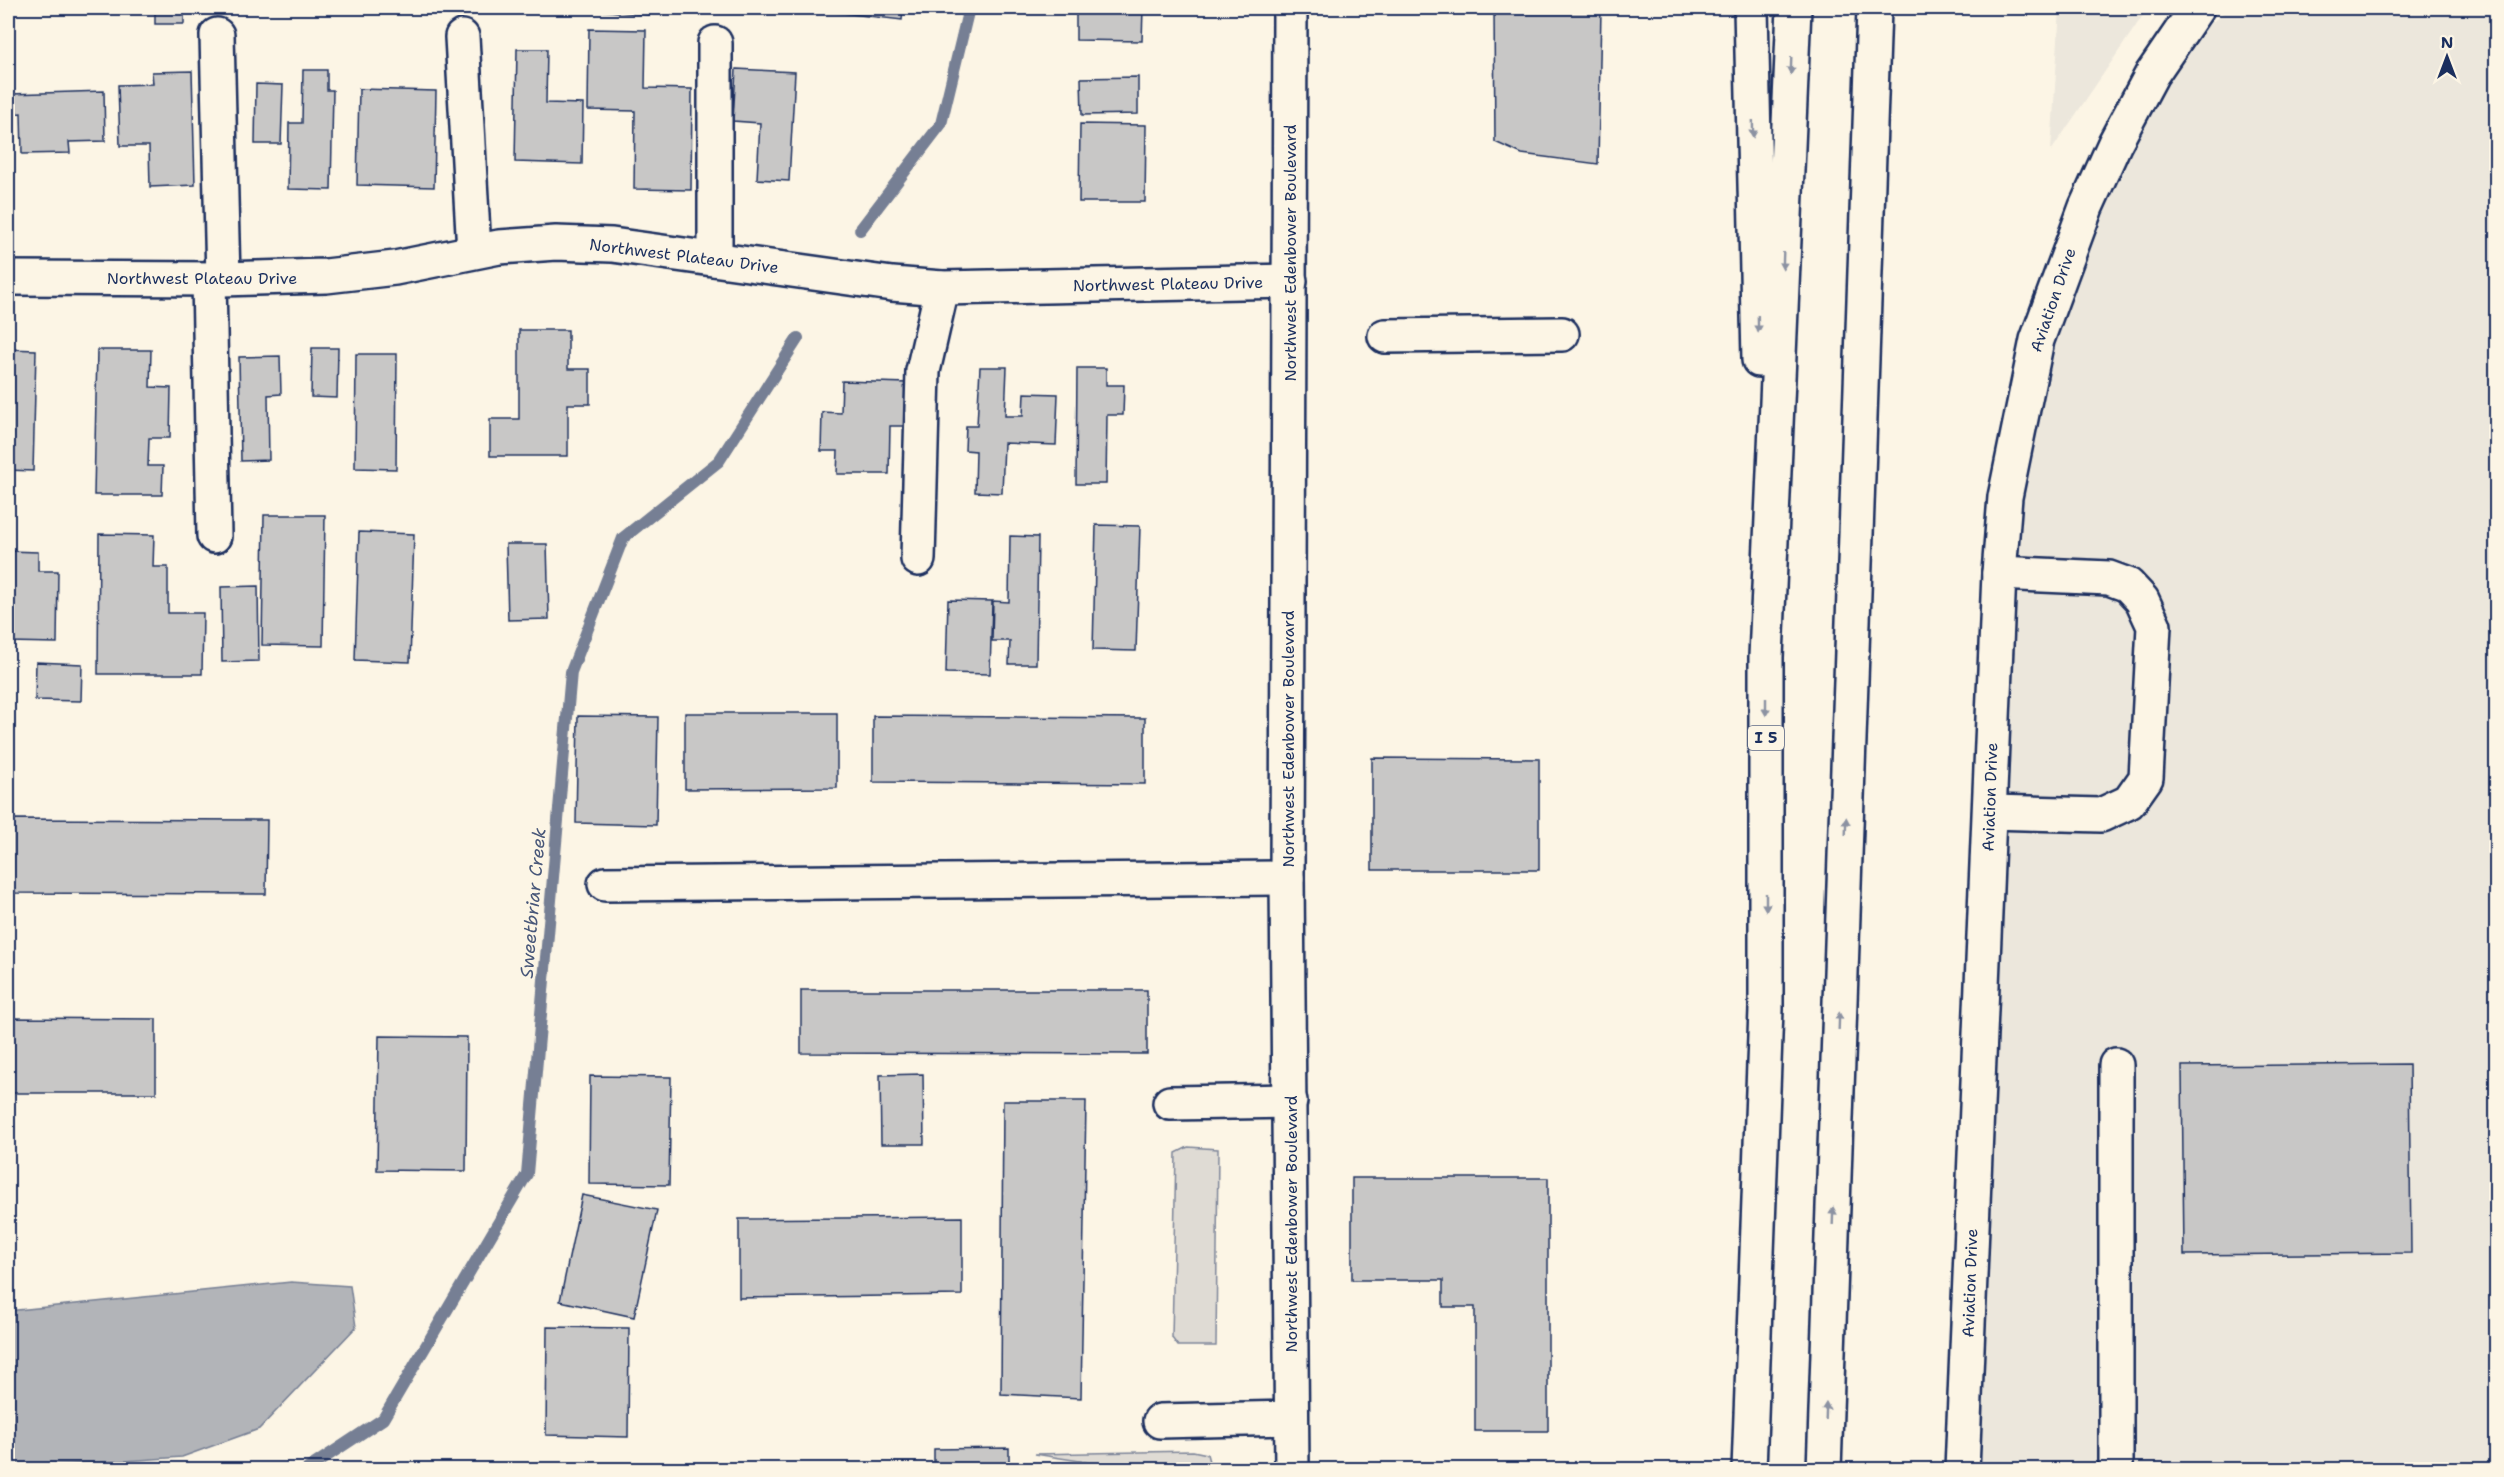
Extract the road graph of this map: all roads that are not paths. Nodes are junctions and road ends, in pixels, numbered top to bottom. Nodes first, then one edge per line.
1 (1290, 8) edge
2 (1751, 8) edge
3 (1794, 8) edge
4 (1874, 8) edge
5 (2198, 8) edge
6 (217, 34) dead end
7 (462, 37) dead end
8 (715, 43) dead end
9 (474, 251) junction
10 (715, 259) junction
11 (8, 278) edge
12 (216, 279) junction
13 (1290, 281) junction
14 (942, 288) junction
15 (1562, 334) dead end
16 (1385, 336) dead end
17 (214, 536) dead end
18 (918, 559) dead end
19 (1999, 573) junction
20 (1767, 657) junction
21 (1990, 812) junction
22 (1287, 878) junction
23 (605, 884) dead end
24 (2116, 1065) dead end
25 (1290, 1101) junction
26 (1170, 1103) dead end
27 (1291, 1418) junction
28 (1160, 1421) dead end
29 (1292, 1470) edge
30 (1749, 1470) edge
31 (1824, 1470) edge
32 (1962, 1470) edge
33 (2116, 1470) edge

1 - 13 main road, Northwest Edenbower Boulevard
2 -> 20 main road
3 -> 20 main road, I 5
31 -> 4 main road
5 - 19 main road, Aviation Drive
6 - 12 main road
7 - 9 main road
8 - 10 main road
9 - 10 main road, Northwest Plateau Drive
9 - 12 main road, Northwest Plateau Drive
10 - 14 main road, Northwest Plateau Drive
11 - 12 main road, Northwest Plateau Drive
12 - 17 main road
13 - 14 main road, Northwest Plateau Drive
13 - 22 main road, Northwest Edenbower Boulevard
14 - 18 main road
15 - 16 main road
19 - 21 main road, Aviation Drive
19 - 21 main road
20 -> 30 main road, I 5
21 - 32 main road, Aviation Drive
22 - 23 main road
22 - 25 main road, Northwest Edenbower Boulevard
24 - 33 main road
25 - 26 main road
25 - 27 main road, Northwest Edenbower Boulevard
27 - 28 main road
27 - 29 main road, Northwest Edenbower Boulevard

